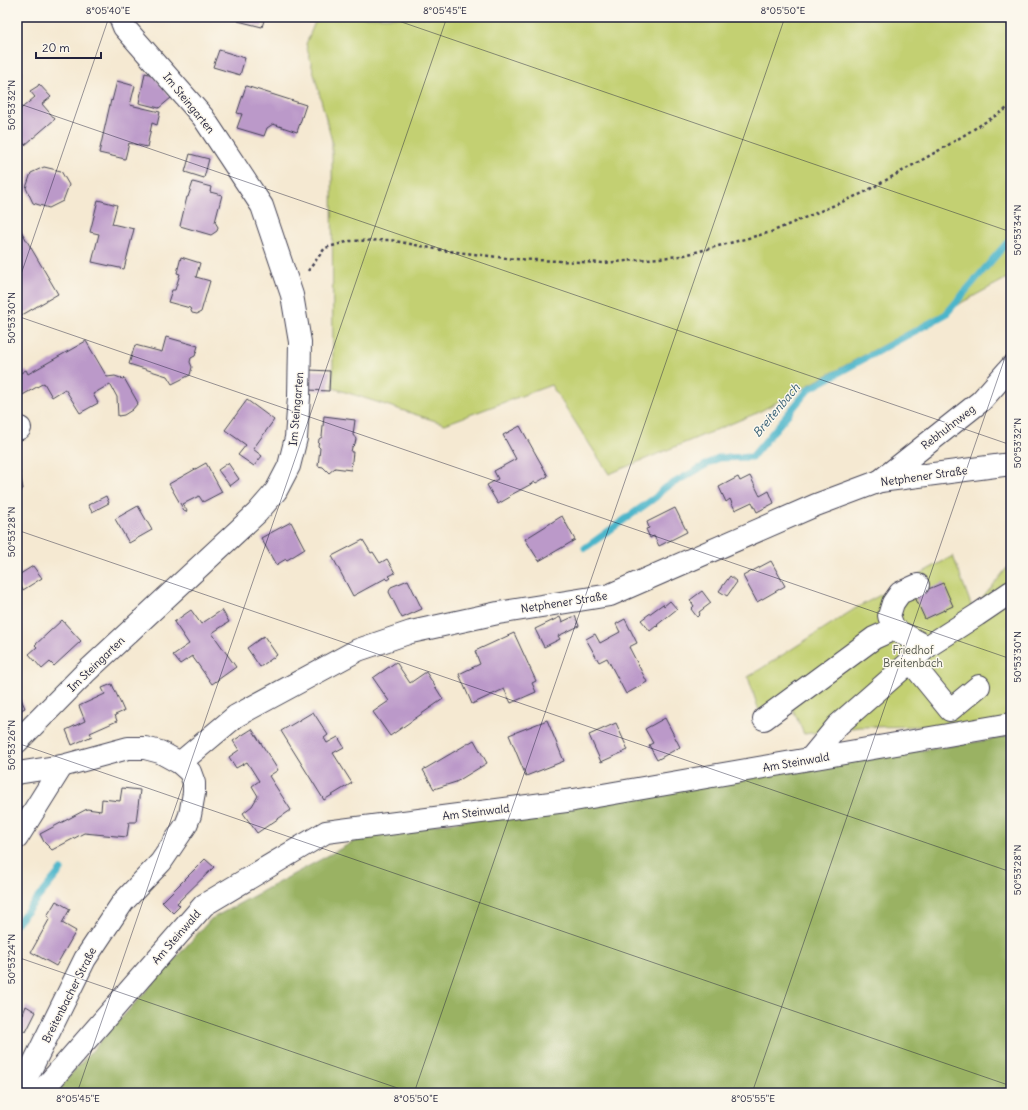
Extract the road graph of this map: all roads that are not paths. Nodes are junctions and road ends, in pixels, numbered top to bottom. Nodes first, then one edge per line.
1 (120, 17) edge
2 (1011, 367) edge
3 (1011, 464) edge
4 (880, 481) junction
5 (918, 585) dead end
6 (1011, 592) edge
7 (894, 629) junction
8 (927, 647) junction
9 (911, 662) junction
10 (979, 686) dead end
11 (764, 719) dead end
12 (1011, 724) edge
13 (17, 742) edge
14 (810, 759) junction
15 (180, 763) junction
16 (62, 766) junction
17 (17, 773) edge
18 (17, 838) edge
19 (19, 1093) edge
20 (40, 1093) edge

1 - 13 street, Im Steingarten
2 - 4 street, Rebhuhnweg
3 - 4 street, Netphener Straße
4 - 15 street, Netphener Straße
5 - 7 street
6 - 8 street
7 - 8 street
7 - 11 street
8 - 9 street
9 - 10 street
9 - 14 street
12 - 14 street, Am Steinwald
14 - 20 street, Am Steinwald
15 - 16 street, Breitenbacher Straße
15 - 19 street, Breitenbacher Straße
16 - 17 street, Breitenbacher Straße
16 - 18 street

